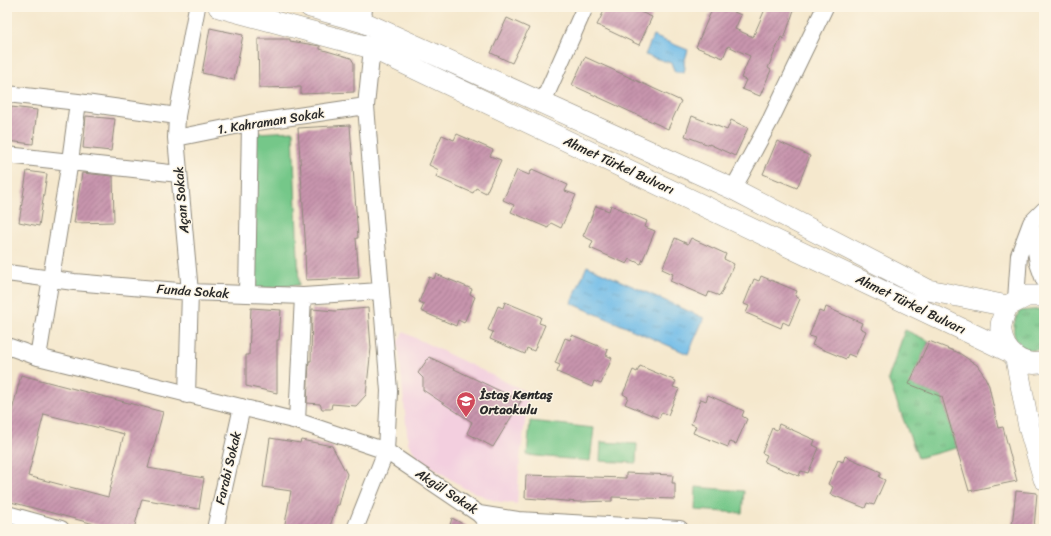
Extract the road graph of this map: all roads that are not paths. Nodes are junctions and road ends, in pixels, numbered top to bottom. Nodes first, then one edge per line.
1 (197, 7) edge
2 (219, 7) edge
3 (310, 7) edge
4 (585, 7) edge
5 (825, 7) edge
6 (364, 15) edge
7 (372, 48) junction
8 (7, 94) edge
9 (78, 102) junction
10 (542, 104) junction
11 (366, 106) junction
12 (177, 116) junction
13 (250, 123) junction
14 (176, 138) junction
15 (7, 155) edge
16 (70, 161) junction
17 (179, 174) junction
18 (733, 190) junction
19 (1044, 210) edge
20 (1031, 223) junction
21 (7, 273) edge
22 (51, 278) junction
23 (1044, 280) edge
24 (380, 291) junction
25 (190, 292) junction
26 (247, 294) junction
27 (303, 296) junction
28 (1044, 296) edge
29 (1012, 303) junction
30 (7, 346) edge
31 (1012, 355) junction
32 (38, 357) junction
33 (1044, 362) edge
34 (187, 395) junction
35 (242, 407) junction
36 (297, 421) junction
37 (386, 451) junction
38 (1044, 479) edge
39 (7, 514) edge
40 (479, 514) junction
41 (61, 529) edge
42 (215, 529) edge
43 (355, 529) edge
44 (493, 529) edge
45 (675, 529) edge

1 - 12 street, Açan Sokak
2 - 7 main road, Ahmet Türkel Bulvarı
3 - 6 main road, Ahmet Türkel Bulvarı
4 - 10 street
5 - 18 street
6 - 10 main road, Ahmet Türkel Bulvarı
7 - 11 street
7 - 31 main road, Ahmet Türkel Bulvarı
8 - 9 street
9 - 12 street
9 - 16 street
10 - 18 main road, Ahmet Türkel Bulvarı
11 - 13 street, 1. Kahraman Sokak
11 - 24 street
12 - 14 street, Açan Sokak
13 - 14 street, 1. Kahraman Sokak
13 - 26 street
14 - 17 street, Açan Sokak
15 - 16 street
16 - 17 street
16 - 22 street
17 - 25 street, Açan Sokak
18 - 29 main road, Ahmet Türkel Bulvarı
19 - 20 street
20 - 23 street
20 - 29 street
21 - 22 street, Funda Sokak
22 - 25 street, Funda Sokak
22 - 32 street
24 - 27 street, Funda Sokak
24 - 37 street
25 - 26 street, Funda Sokak
25 - 34 street, Açan Sokak
26 - 27 street, Funda Sokak
27 - 36 street
28 - 29 main road
29 - 31 main road
30 - 32 street, Akgül Sokak
31 - 33 main road, Ahmet Türkel Bulvarı
31 - 38 main road
32 - 34 street, Akgül Sokak
34 - 35 street, Akgül Sokak
35 - 36 street, Akgül Sokak
35 - 42 street, Farabi Sokak
36 - 37 street, Akgül Sokak
37 - 40 street, Akgül Sokak
37 - 43 street
39 - 41 street
40 - 44 street
40 - 45 street, Akgül Sokak

